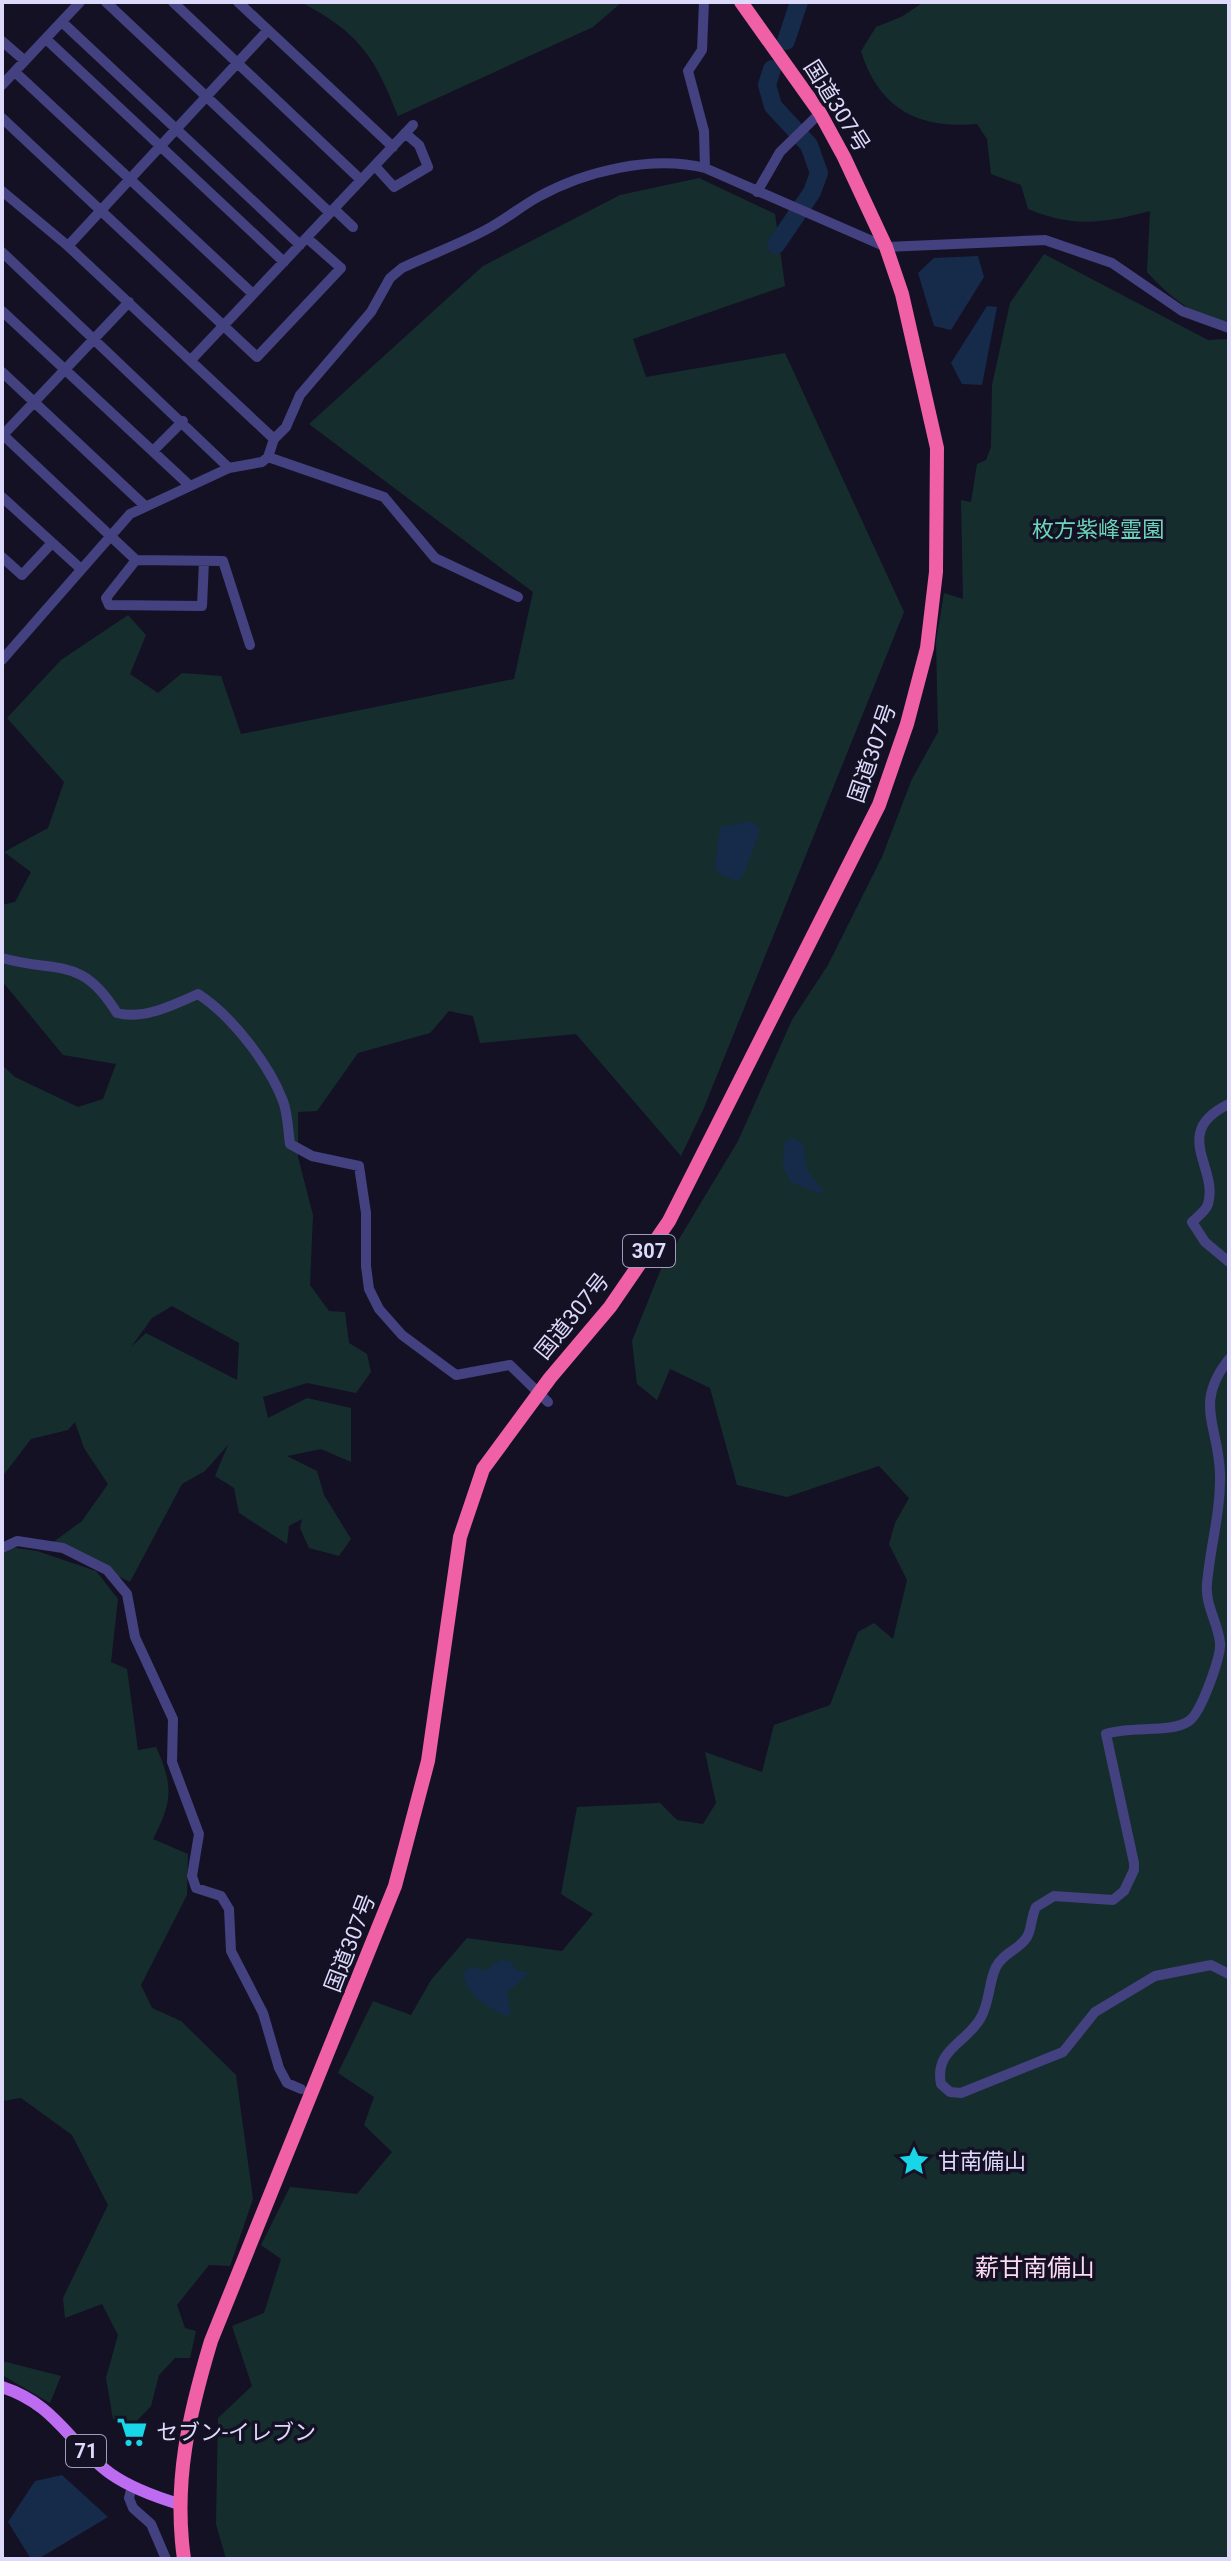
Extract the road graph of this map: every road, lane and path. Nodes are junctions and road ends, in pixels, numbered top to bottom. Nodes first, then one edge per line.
1 (80, 2) edge
2 (106, 2) edge
3 (173, 2) edge
4 (238, 2) edge
5 (704, 2) edge
6 (741, 2) edge
7 (62, 22) junction
8 (268, 30) junction
9 (46, 39) junction
10 (2, 41) edge
11 (25, 61) junction
12 (239, 65) junction
13 (15, 72) junction
14 (2, 85) edge
15 (208, 98) junction
16 (820, 113) junction
17 (2, 118) edge
18 (176, 129) junction
19 (160, 146) junction
20 (393, 147) junction
21 (375, 166) junction
22 (705, 168) junction
23 (131, 178) junction
24 (361, 180) junction
25 (757, 192) junction
26 (3, 193) edge
27 (101, 211) junction
28 (332, 211) junction
29 (353, 227) dead end
30 (303, 241) junction
31 (68, 246) junction
32 (886, 247) junction
33 (2, 252) edge
34 (284, 262) junction
35 (253, 294) junction
36 (129, 302) junction
37 (2, 311) edge
38 (224, 326) junction
39 (1229, 328) edge
40 (95, 338) junction
41 (191, 360) junction
42 (65, 369) junction
43 (2, 372) edge
44 (34, 401) junction
45 (183, 421) junction
46 (2, 435) edge
47 (274, 439) junction
48 (153, 451) junction
49 (268, 457) junction
50 (229, 468) junction
51 (189, 485) junction
52 (2, 497) edge
53 (144, 505) junction
54 (112, 534) junction
55 (51, 544) junction
56 (2, 557) edge
57 (136, 560) junction
58 (204, 561) junction
59 (81, 569) junction
60 (518, 597) dead end
61 (250, 645) dead end
62 (2, 660) edge
63 (2, 958) edge
64 (1229, 1104) edge
65 (1229, 1262) edge
66 (1229, 1359) edge
67 (544, 1397) junction
68 (2, 1548) edge
69 (1229, 1974) edge
70 (301, 2089) dead end
71 (2, 2387) edge
72 (132, 2486) junction
73 (179, 2504) junction
74 (166, 2559) edge
75 (184, 2559) edge

1 - 7 street
2 - 15 street
3 - 12 street
4 - 8 street
5 - 22 street
6 - 16 highway, 国道307号 / 307
7 - 9 street
7 - 18 street
8 - 12 street
8 - 20 street
9 - 11 street
9 - 19 street
10 - 11 street
11 - 13 street
12 - 15 street
12 - 24 street
13 - 14 street
13 - 23 street
15 - 18 street
15 - 28 street
16 - 25 street
16 - 32 highway, 国道307号 / 307
17 - 27 street
18 - 19 street
18 - 30 street
19 - 23 street
19 - 34 street
20 - 21 street
20 - 21 street
21 - 24 street
22 - 25 street
22 - 47 street
23 - 27 street
23 - 35 street
24 - 28 street
25 - 32 street
26 - 31 street
27 - 31 street
27 - 38 street
28 - 29 street
28 - 30 street
30 - 34 street
30 - 38 street
31 - 36 street
32 - 39 street
32 - 67 highway, 国道307号 / 307
33 - 40 street
34 - 35 street
35 - 38 street
36 - 40 street
36 - 41 street
37 - 42 street
38 - 41 street
40 - 42 street
40 - 45 street
41 - 47 street
42 - 44 street
42 - 48 street
43 - 44 street
44 - 46 street
44 - 53 street
45 - 48 street
45 - 50 street
46 - 54 street
47 - 49 street
48 - 51 street
49 - 50 street
49 - 60 street
50 - 51 street
51 - 53 street
52 - 55 street
53 - 54 street
54 - 57 street
54 - 59 street
55 - 56 street
55 - 59 street
57 - 58 street
57 - 58 street
58 - 61 street
59 - 62 street
63 - 67 street
64 - 65 street
66 - 69 street
67 - 73 highway, 国道307号 / 307
68 - 70 street
71 - 72 main road, 71
72 - 73 main road, 71
72 - 74 street
73 - 75 highway, 国道307号 / 307

